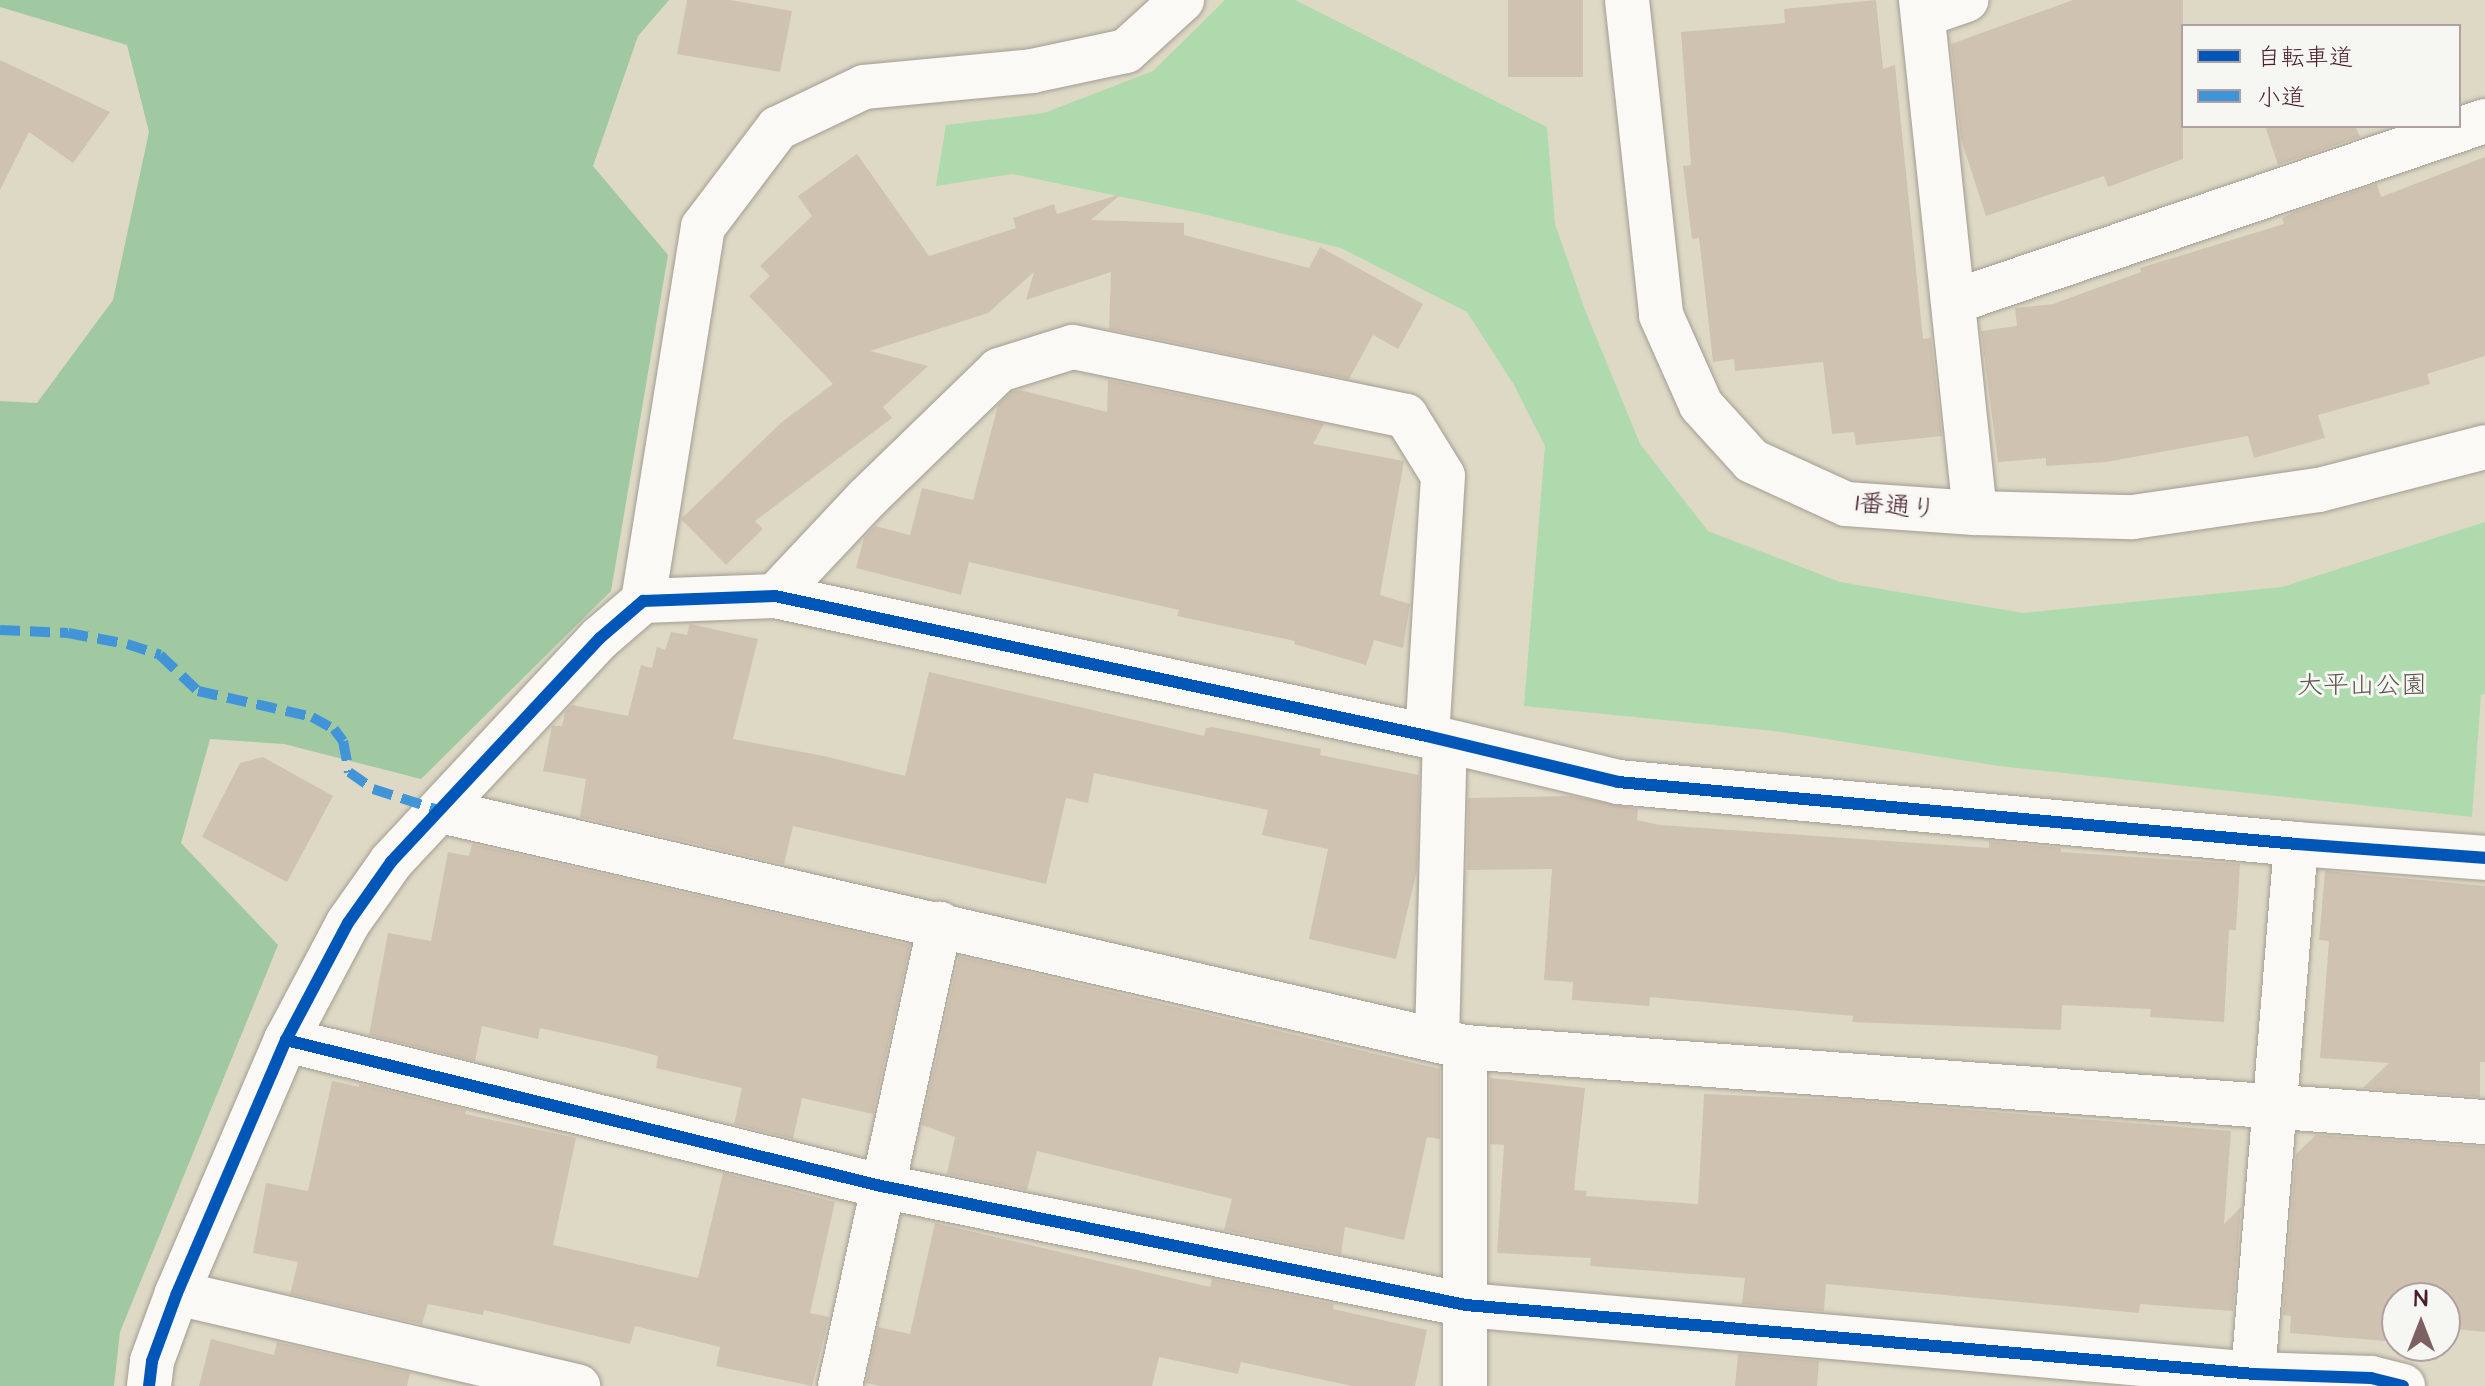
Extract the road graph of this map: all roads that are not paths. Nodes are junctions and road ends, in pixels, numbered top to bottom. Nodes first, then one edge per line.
1 (1182, 0) edge
2 (1627, 0) edge
3 (1966, 0) edge
4 (1922, 7) edge
5 (2485, 121) edge
6 (1953, 302) junction
7 (2485, 447) edge
8 (1975, 513) junction
9 (775, 596) junction
10 (643, 601) junction
11 (1436, 738) junction
12 (441, 811) junction
13 (2296, 844) junction
14 (2485, 858) edge
15 (940, 924) junction
16 (286, 1040) junction
17 (1451, 1043) junction
18 (2275, 1107) junction
19 (2485, 1122) edge
20 (881, 1186) junction
21 (177, 1293) junction
22 (1466, 1305) junction
23 (2253, 1380) edge
24 (149, 1386) edge
25 (578, 1386) edge
26 (840, 1386) edge
27 (1465, 1386) edge
28 (2403, 1386) edge

1 - 10 street
2 - 8 street, 1番通り
3 - 4 street
4 - 6 street
5 - 6 street
6 - 8 street
7 - 8 street, 1番通り
9 - 10 street
9 - 11 street
9 - 11 street
10 - 12 street
11 - 13 street
11 - 17 street
12 - 15 street
12 - 16 street
13 - 14 street
13 - 18 street
15 - 17 street
15 - 20 street
16 - 20 street
16 - 21 street
17 - 18 street
17 - 22 street
18 - 19 street
18 - 23 street
20 - 22 street
20 - 26 street
21 - 24 street
21 - 25 street
22 - 23 street
22 - 27 street
23 - 28 street

